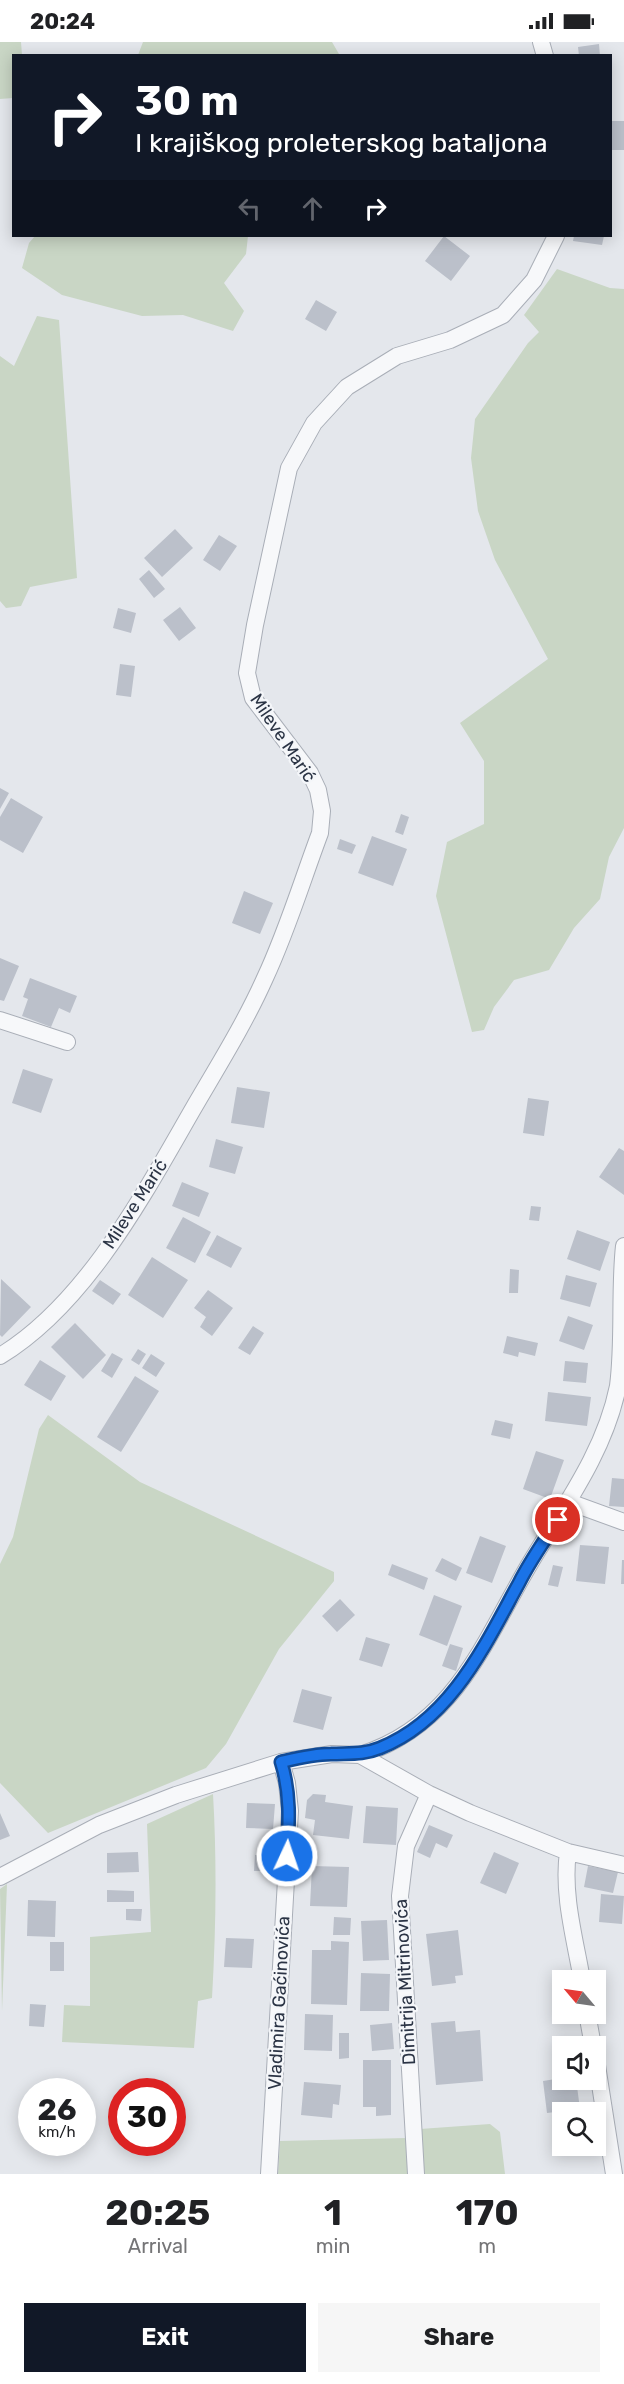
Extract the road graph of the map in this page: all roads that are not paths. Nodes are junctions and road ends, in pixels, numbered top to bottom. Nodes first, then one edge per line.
1 (556, 237) edge
2 (0, 1020) edge
3 (67, 1042) dead end
4 (624, 1246) edge
5 (0, 1356) edge
6 (569, 1502) junction
7 (624, 1522) edge
8 (398, 1740) junction
9 (360, 1755) junction
10 (281, 1762) junction
11 (402, 1776) junction
12 (429, 1794) junction
13 (568, 1852) junction
14 (624, 1865) edge
15 (0, 1877) edge
16 (580, 1970) edge
17 (601, 2090) edge
18 (269, 2174) edge
19 (416, 2174) edge
20 (614, 2174) edge

1 - 5 street, Mileve Marić
2 - 3 street
4 - 6 street
6 - 7 street
6 - 8 street
8 - 9 street
8 - 11 street
9 - 10 street
9 - 11 street
10 - 15 street
10 - 18 street, Vladimira Gaćinovića
11 - 12 street
12 - 13 street
12 - 19 street, Dimitrija Mitrinovića
13 - 14 street
13 - 16 street
17 - 20 street

